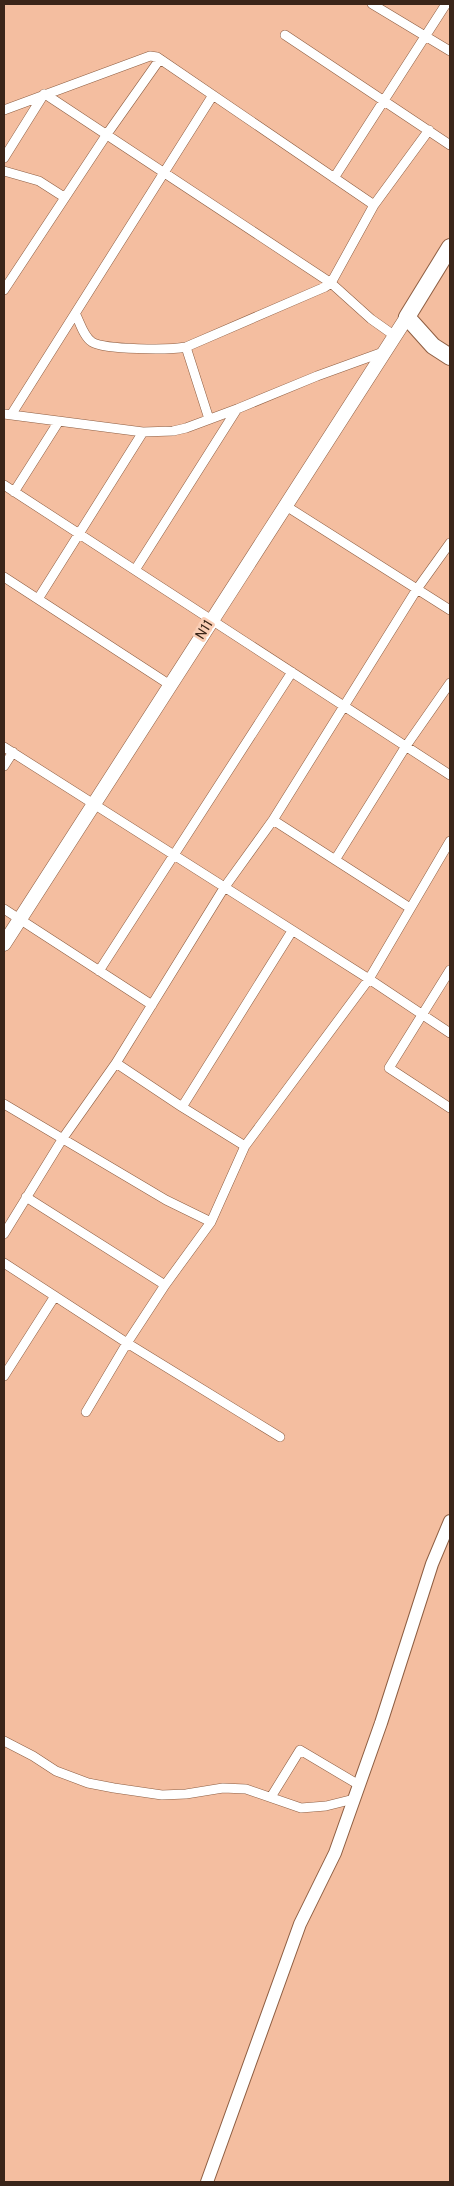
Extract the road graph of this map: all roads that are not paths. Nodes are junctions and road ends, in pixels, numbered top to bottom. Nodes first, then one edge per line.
1 (372, 4) edge
2 (446, 4) edge
3 (285, 35) dead end
4 (425, 36) junction
5 (450, 51) edge
6 (160, 59) junction
7 (44, 94) junction
8 (213, 95) junction
9 (384, 100) junction
10 (4, 110) edge
11 (429, 130) junction
12 (107, 134) junction
13 (450, 145) edge
14 (4, 158) edge
15 (4, 171) edge
16 (164, 172) junction
17 (334, 178) junction
18 (64, 197) junction
19 (374, 205) junction
20 (450, 247) edge
21 (331, 283) junction
22 (4, 290) edge
23 (76, 315) junction
24 (407, 317) junction
25 (396, 336) junction
26 (186, 347) junction
27 (386, 350) junction
28 (450, 357) edge
29 (238, 409) junction
30 (8, 414) edge
31 (209, 419) junction
32 (59, 421) junction
33 (143, 432) junction
34 (4, 486) edge
35 (14, 492) junction
36 (286, 506) junction
37 (79, 533) junction
38 (450, 542) edge
39 (136, 570) junction
40 (4, 577) edge
41 (417, 589) junction
42 (38, 599) junction
43 (450, 610) edge
44 (212, 620) junction
45 (292, 672) junction
46 (450, 683) edge
47 (170, 685) junction
48 (344, 706) junction
49 (406, 746) junction
50 (4, 747) edge
51 (12, 752) junction
52 (4, 766) edge
53 (450, 775) edge
54 (93, 805) junction
55 (273, 820) junction
56 (450, 843) edge
57 (175, 856) junction
58 (335, 860) junction
59 (224, 888) junction
60 (410, 908) junction
61 (4, 909) edge
62 (20, 919) junction
63 (292, 931) junction
64 (4, 944) edge
65 (450, 970) edge
66 (99, 971) junction
67 (369, 979) junction
68 (152, 1005) junction
69 (422, 1014) junction
70 (450, 1033) edge
71 (116, 1063) junction
72 (4, 1104) edge
73 (182, 1108) junction
74 (450, 1108) edge
75 (63, 1138) junction
76 (245, 1146) junction
77 (26, 1197) junction
78 (211, 1222) junction
79 (4, 1234) edge
80 (4, 1263) edge
81 (165, 1285) junction
82 (55, 1296) junction
83 (126, 1342) junction
84 (4, 1376) edge
85 (86, 1412) dead end
86 (280, 1437) dead end
87 (450, 1522) edge
88 (4, 1741) edge
89 (359, 1784) junction
90 (272, 1797) junction
91 (354, 1799) junction
92 (206, 2182) edge

1 - 4 street
2 - 4 street
3 - 9 street
4 - 5 street
4 - 9 street
6 - 7 street
6 - 8 street
6 - 12 street
7 - 10 street
7 - 12 street
7 - 14 street
8 - 16 street
8 - 17 street
9 - 11 street
9 - 17 street
11 - 13 street
11 - 19 street
12 - 16 street
12 - 18 street
15 - 18 street
16 - 21 street
16 - 23 street
17 - 19 street
18 - 22 street
19 - 21 street
20 - 24 highway
21 - 25 street
21 - 26 street
23 - 26 street
23 - 30 street
24 - 25 main road, N11
24 - 28 highway
25 - 27 main road, N11
26 - 31 street
27 - 29 street
27 - 36 main road, N11
29 - 31 street
29 - 39 street
30 - 32 street
31 - 33 street
32 - 33 street
32 - 35 street
33 - 37 street
34 - 35 street
35 - 37 street
36 - 41 street
36 - 44 main road, N11
37 - 39 street
37 - 42 street
38 - 41 street
39 - 44 street
40 - 42 street
41 - 43 street
41 - 48 street
42 - 47 street
44 - 45 street
44 - 47 main road, N11
45 - 48 street
45 - 57 street
46 - 49 street
47 - 54 main road, N11
48 - 49 street
48 - 55 street
49 - 53 street
49 - 58 street
50 - 51 street
51 - 52 street
51 - 54 street
54 - 57 street
54 - 62 main road, N11
55 - 58 street
55 - 59 street
56 - 60 street
57 - 59 street
57 - 66 street
58 - 60 street
59 - 63 street
59 - 68 street
60 - 67 street
61 - 62 street
62 - 64 main road, N11
62 - 66 street
63 - 67 street
63 - 73 street
65 - 69 street
66 - 68 street
67 - 69 street
67 - 76 street
68 - 71 street
69 - 70 street
69 - 74 street
71 - 73 street
71 - 75 street
72 - 75 street
73 - 76 street
75 - 77 street
75 - 78 street
76 - 78 street
77 - 79 street
77 - 81 street
78 - 81 street
80 - 82 street
81 - 83 street
82 - 83 street
82 - 84 street
83 - 85 street
83 - 86 street
87 - 89 street
88 - 90 street
89 - 90 street
89 - 91 street
90 - 91 street
91 - 92 street

